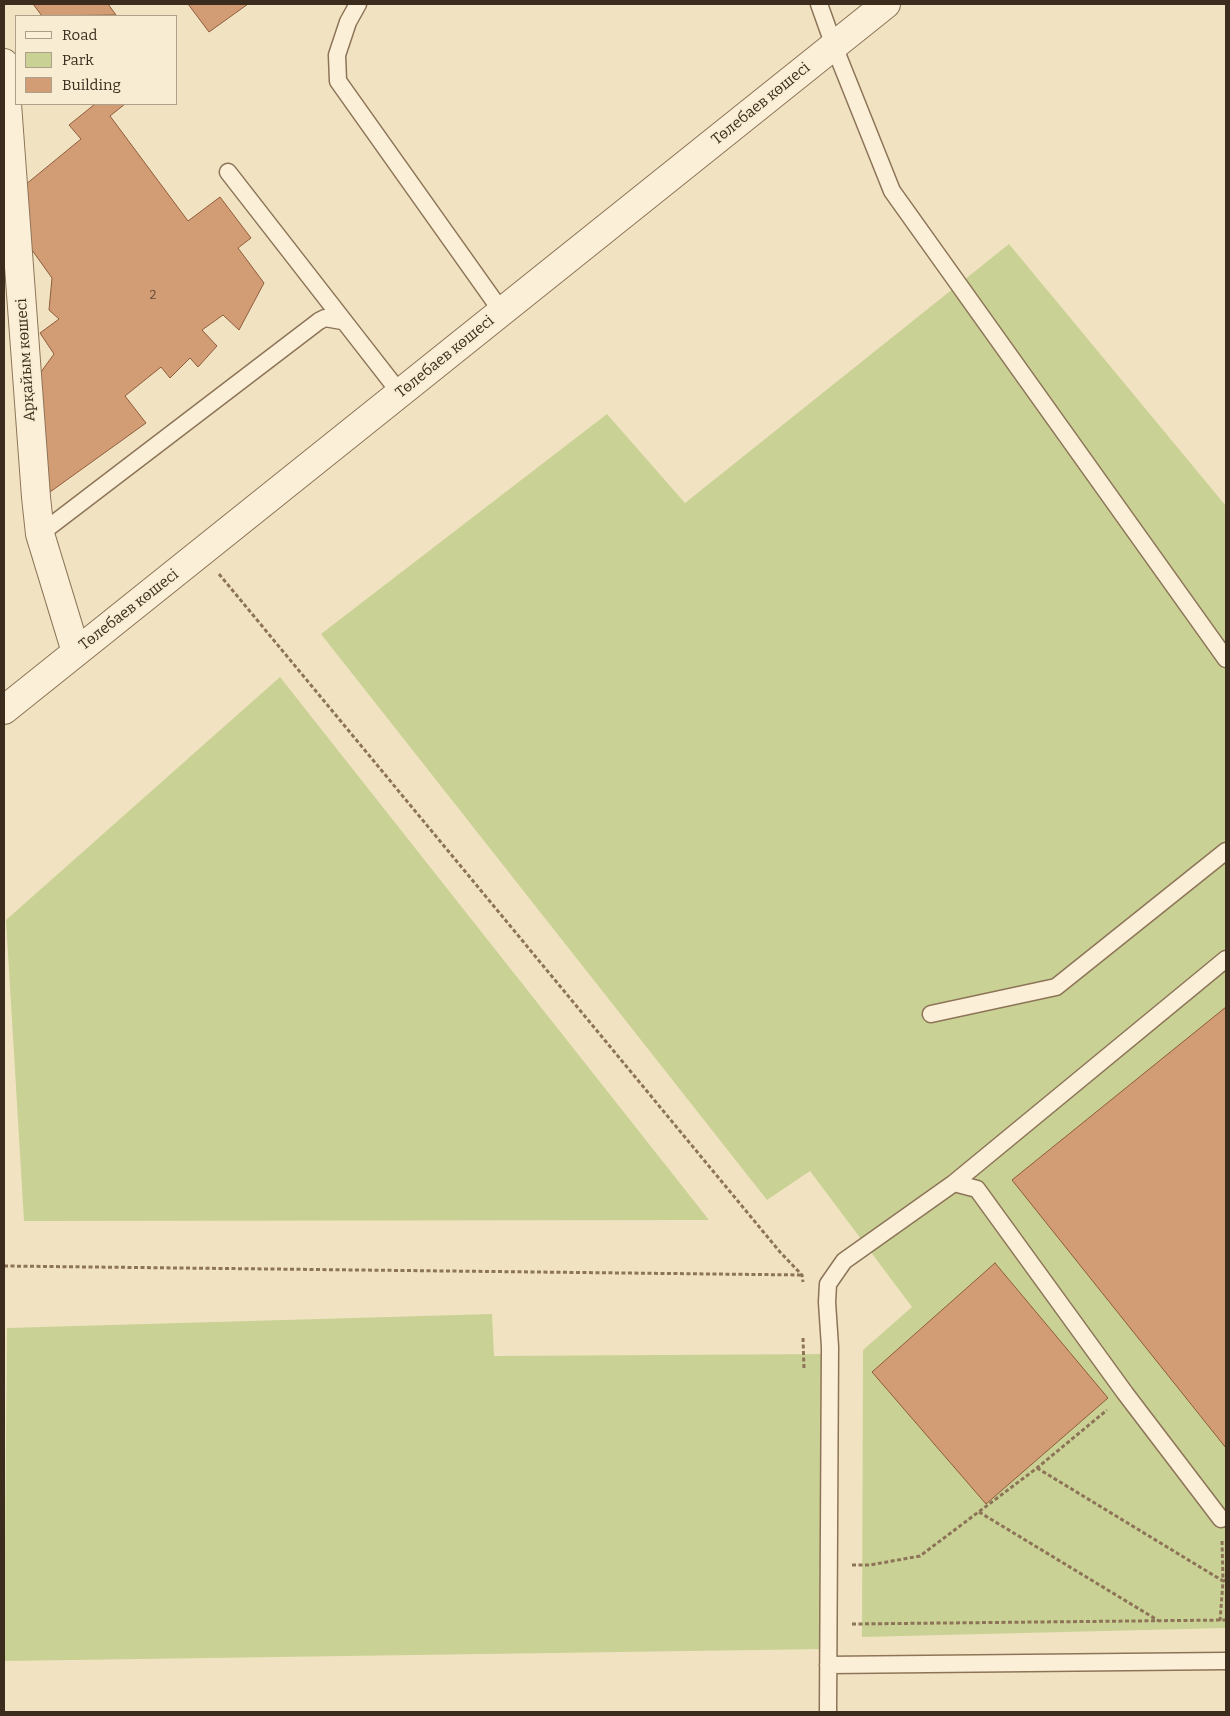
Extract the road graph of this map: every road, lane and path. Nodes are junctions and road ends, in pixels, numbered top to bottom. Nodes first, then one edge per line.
1 (358, 4) edge
2 (819, 4) edge
3 (886, 4) edge
4 (834, 46) junction
5 (4, 63) edge
6 (228, 172) dead end
7 (502, 312) junction
8 (342, 321) junction
9 (400, 394) junction
10 (40, 534) junction
11 (201, 553) junction
12 (76, 652) junction
13 (1226, 659) edge
14 (4, 710) edge
15 (1226, 851) edge
16 (1226, 958) edge
17 (932, 1014) dead end
18 (954, 1183) junction
19 (4, 1266) edge
20 (802, 1275) junction
21 (803, 1284) dead end
22 (803, 1336) dead end
23 (804, 1374) dead end
24 (1125, 1393) junction
25 (1037, 1468) junction
26 (980, 1512) junction
27 (1220, 1519) joint
28 (829, 1565) junction
29 (1225, 1581) edge
30 (1226, 1620) edge
31 (1159, 1621) junction
32 (1220, 1621) junction
33 (829, 1624) junction
34 (1226, 1660) edge
35 (828, 1665) junction
36 (828, 1712) edge

1 - 7 lane
2 - 4 lane
3 - 4 street, Төлебаев көшесі
4 - 7 street, Төлебаев көшесі
4 - 13 lane
5 - 10 street, Арқайым көшесі
6 - 8 lane
7 - 9 street, Төлебаев көшесі
8 - 9 lane
8 - 10 lane
9 - 11 street, Төлебаев көшесі
10 - 12 street, Арқайым көшесі
11 - 12 street, Төлебаев көшесі
11 - 20 path
12 - 14 street, Төлебаев көшесі
15 - 17 lane
16 - 18 lane
18 - 24 lane
18 - 28 lane
19 - 20 path
20 - 21 path
22 - 23 path
24 - 25 path
24 - 27 lane
25 - 26 path
25 - 29 path
26 - 28 path
26 - 31 path
27 - 29 path
28 - 33 lane
29 - 32 path
30 - 32 path
31 - 32 path
31 - 33 path
33 - 35 lane
34 - 35 lane
35 - 36 lane

